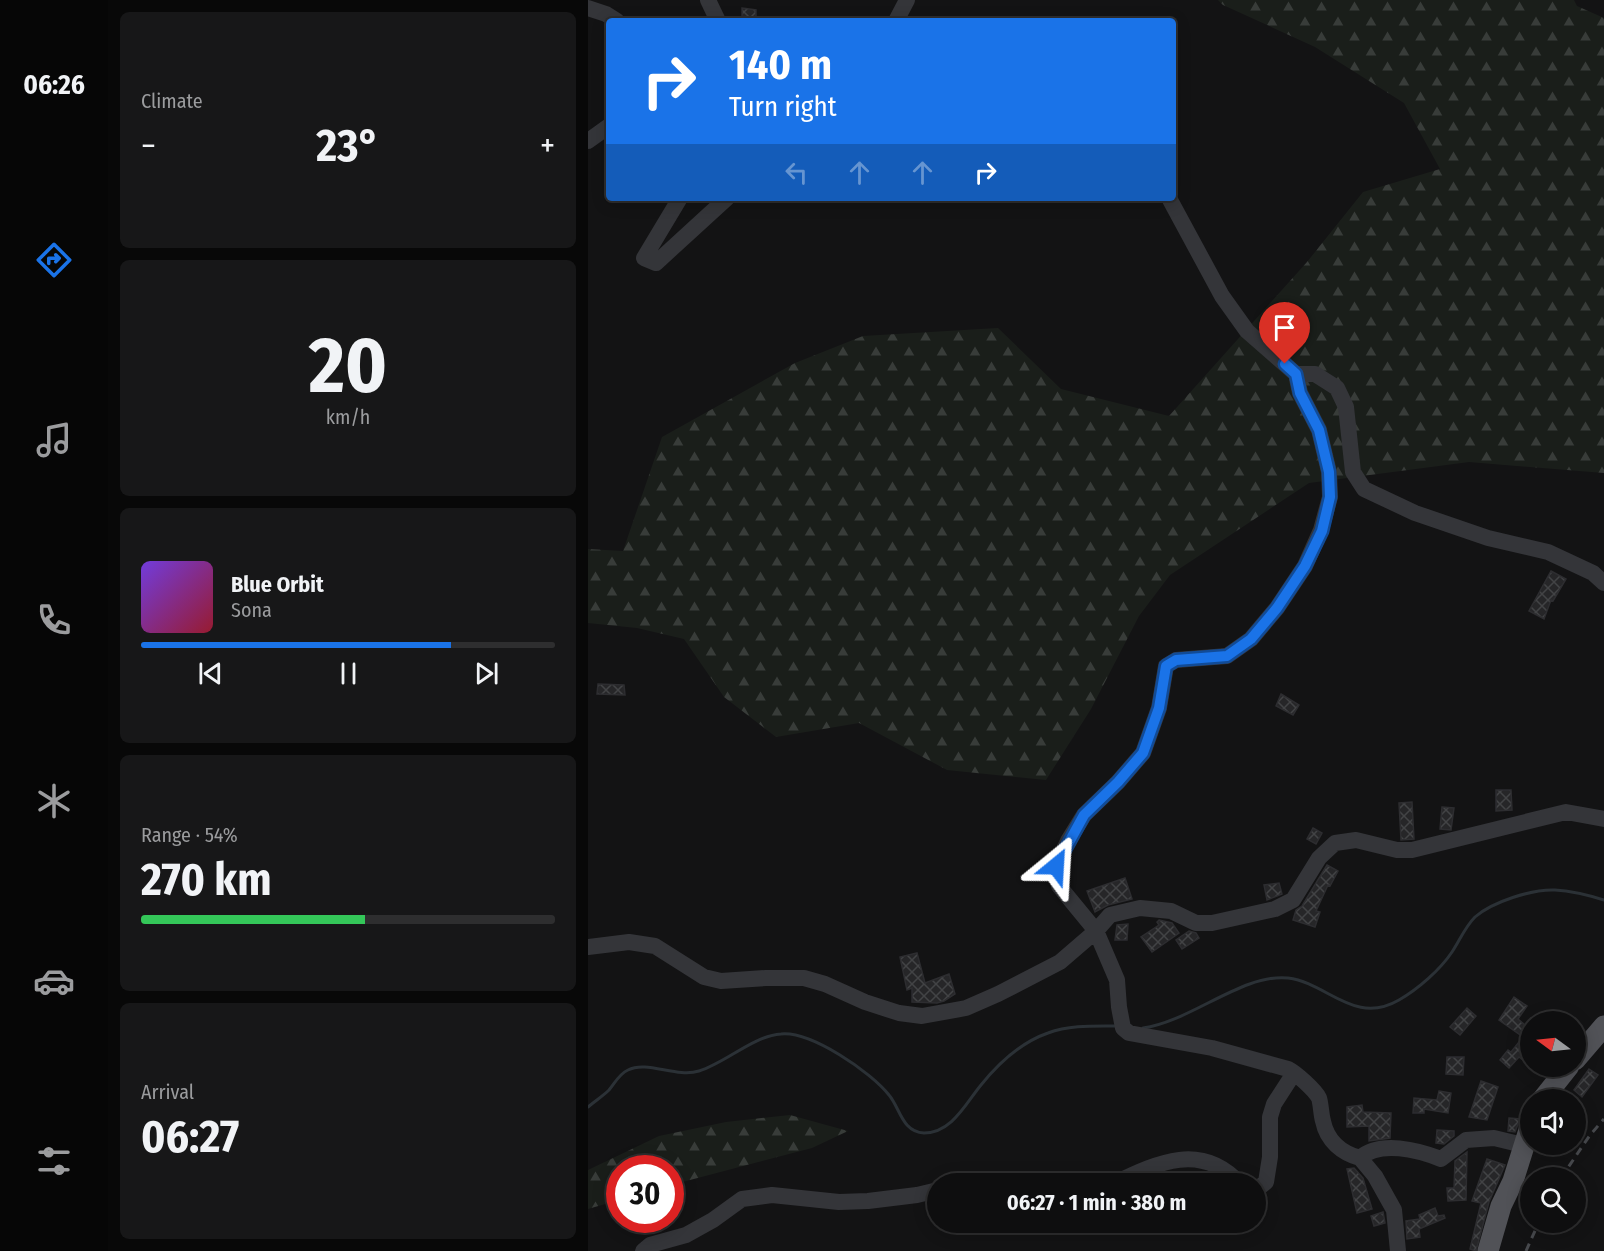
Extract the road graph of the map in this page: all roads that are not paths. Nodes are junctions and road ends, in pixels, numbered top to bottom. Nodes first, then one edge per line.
1 (708, 0) edge
2 (907, 0) edge
3 (588, 8) edge
4 (612, 18) edge
5 (717, 18) edge
6 (898, 18) edge
7 (606, 128) edge
8 (588, 141) edge
9 (678, 201) edge
10 (724, 201) edge
11 (1171, 201) edge
12 (1296, 374) junction
13 (1604, 583) edge
14 (1604, 819) edge
15 (1096, 931) junction
16 (588, 947) edge
17 (1604, 1026) edge
18 (1586, 1047) edge
19 (1294, 1073) junction
20 (1560, 1077) edge
21 (1551, 1089) edge
22 (1520, 1136) edge
23 (1521, 1155) edge
24 (1360, 1158) junction
25 (1136, 1173) edge
26 (1227, 1173) edge
27 (1266, 1182) edge
28 (927, 1193) edge
29 (643, 1251) edge
30 (1398, 1251) edge
31 (1488, 1251) edge

1 - 5 street
2 - 6 street
3 - 4 street
7 - 8 street
9 - 10 street
11 - 12 street
12 - 13 street
12 - 15 street
14 - 15 street
15 - 16 street
15 - 19 street
17 - 18 main road
19 - 24 street
19 - 27 street
20 - 21 main road
22 - 24 street
23 - 31 main road
24 - 30 street
25 - 26 street
28 - 29 street

